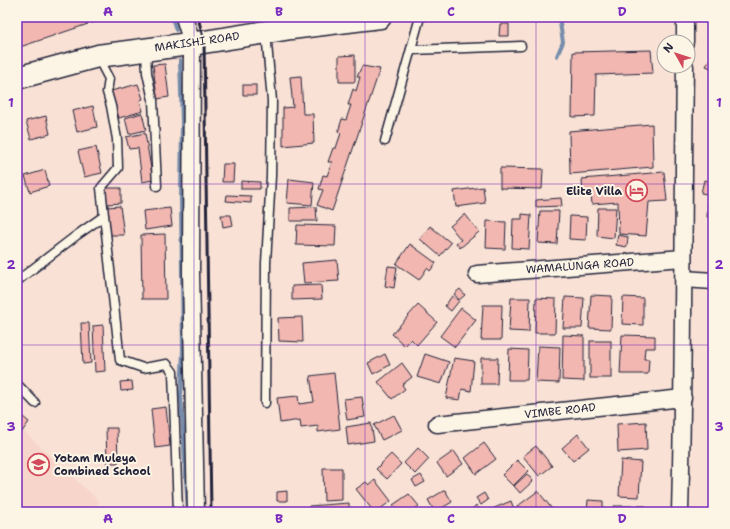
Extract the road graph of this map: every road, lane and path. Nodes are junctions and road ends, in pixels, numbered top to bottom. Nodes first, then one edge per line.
1 (184, 17) edge
2 (380, 17) edge
3 (420, 17) edge
4 (685, 17) edge
5 (290, 22) edge
6 (266, 32) junction
7 (685, 34) edge
8 (192, 43) junction
9 (521, 46) dead end
10 (146, 49) junction
11 (411, 50) junction
12 (98, 56) junction
13 (685, 74) edge
14 (17, 78) edge
15 (385, 141) dead end
16 (157, 186) dead end
17 (104, 216) junction
18 (683, 258) junction
19 (477, 274) dead end
20 (684, 279) junction
21 (17, 281) edge
22 (713, 281) edge
23 (17, 384) edge
24 (683, 398) junction
25 (35, 403) dead end
26 (265, 403) dead end
27 (437, 424) dead end
28 (178, 512) edge
29 (196, 512) edge
30 (680, 512) edge

1 - 8 street
2 - 5 main road, MAKISHI ROAD
3 - 11 lane
4 - 7 street
5 - 6 main road, MAKISHI ROAD
6 - 8 main road, MAKISHI ROAD
6 - 26 lane
8 - 10 main road, MAKISHI ROAD
8 - 29 street
9 - 11 lane
10 - 12 main road, MAKISHI ROAD
10 - 16 lane
11 - 15 lane
12 - 14 main road, MAKISHI ROAD
12 - 17 lane
13 - 18 street
17 - 21 lane
17 - 28 lane
18 - 19 street, WAMALUNGA ROAD
18 - 20 street
20 - 22 street
20 - 24 street
23 - 25 lane
24 - 27 street, VIMBE ROAD
24 - 30 street

